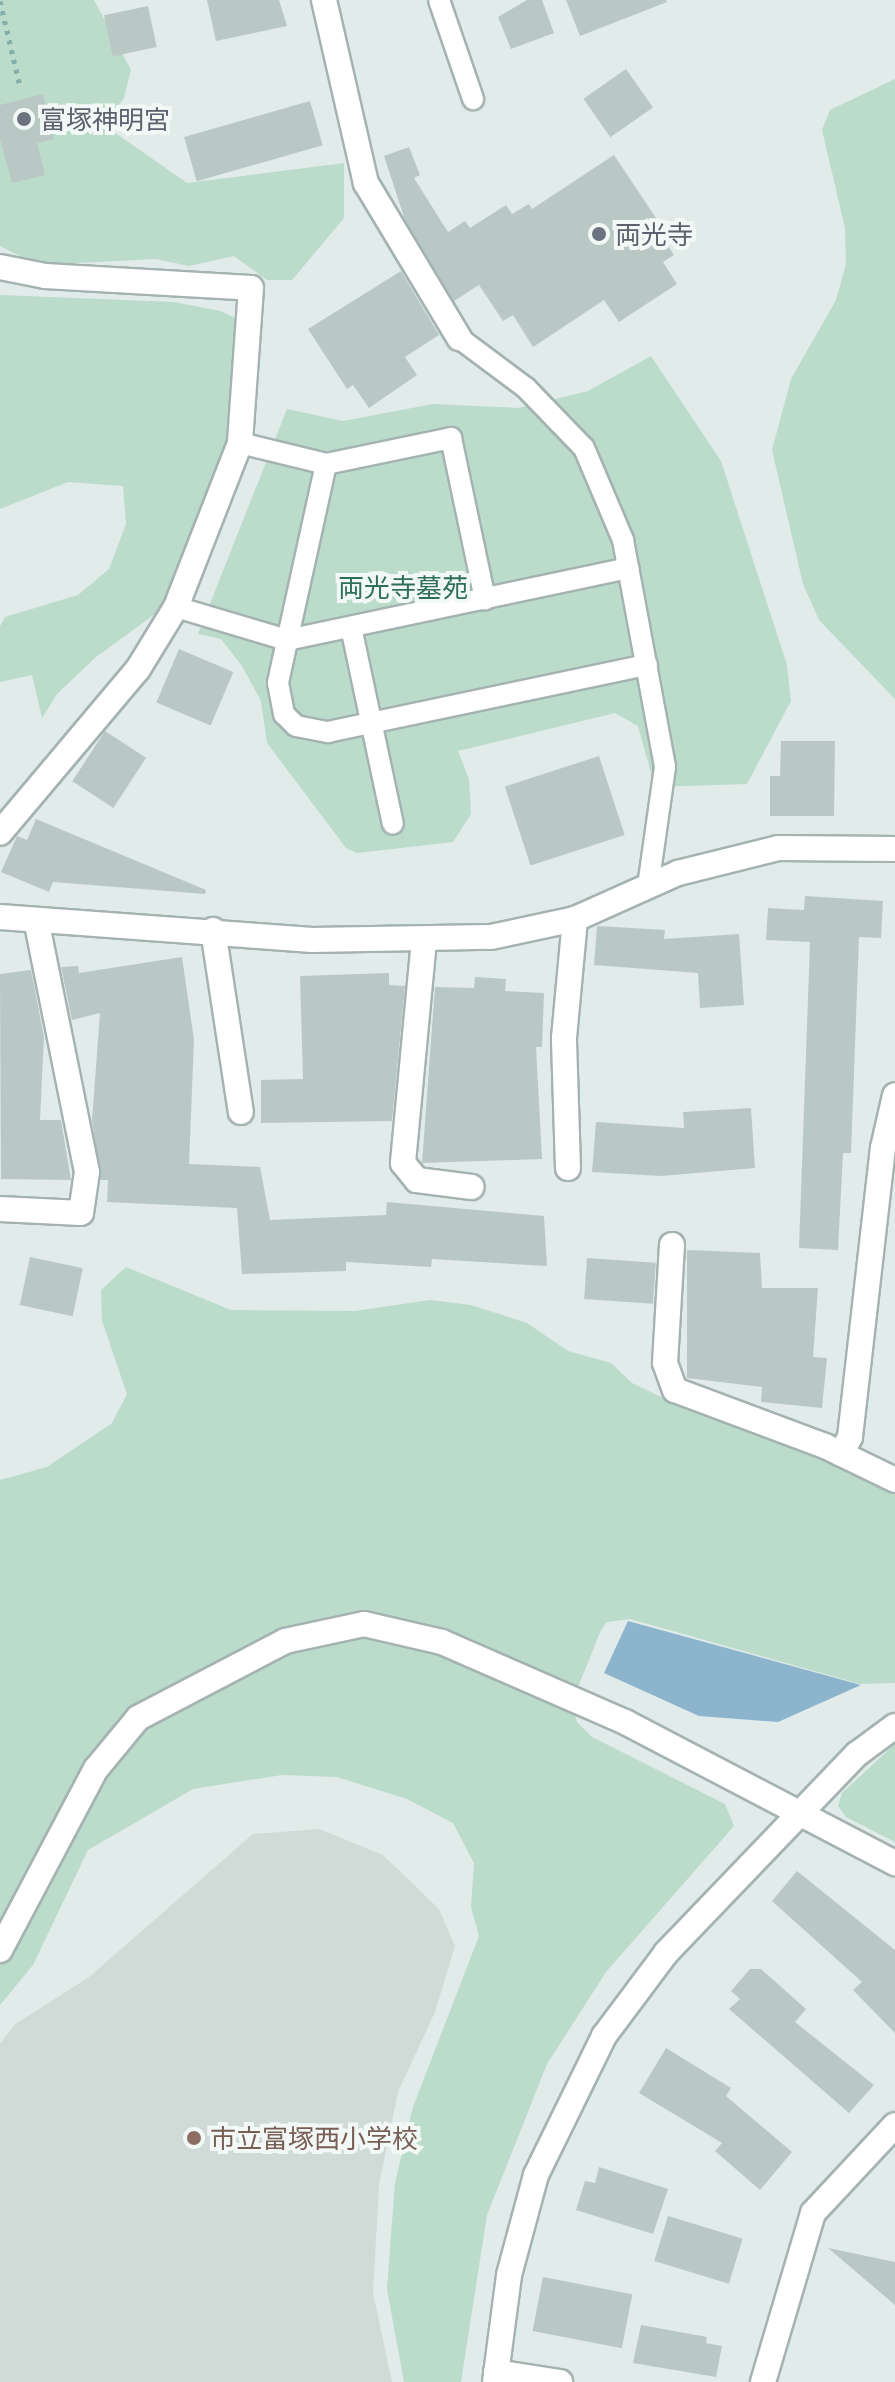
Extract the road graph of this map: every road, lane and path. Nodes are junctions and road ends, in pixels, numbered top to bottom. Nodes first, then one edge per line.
1 (324, 0) edge
2 (439, 0) edge
3 (0, 1) edge
4 (20, 86) dead end
5 (473, 99) dead end
6 (0, 267) edge
7 (459, 338) joint
8 (240, 443) junction
9 (326, 464) junction
10 (629, 568) junction
11 (485, 599) junction
12 (176, 607) junction
13 (351, 627) junction
14 (287, 640) junction
15 (647, 665) junction
16 (371, 723) junction
17 (393, 824) dead end
18 (0, 833) edge
19 (895, 849) edge
20 (648, 887) junction
21 (0, 917) edge
22 (575, 919) junction
23 (37, 923) junction
24 (213, 930) junction
25 (424, 940) junction
26 (895, 1095) edge
27 (241, 1112) dead end
28 (568, 1168) dead end
29 (472, 1187) dead end
30 (0, 1209) edge
31 (672, 1245) dead end
32 (841, 1454) junction
33 (895, 1480) edge
34 (895, 1726) edge
35 (800, 1813) junction
36 (895, 1863) edge
37 (0, 1950) edge
38 (895, 2125) edge
39 (496, 2377) edge
40 (560, 2382) edge
41 (763, 2382) edge

1 - 7 street
2 - 5 lane
3 - 4 path
6 - 8 street
7 - 10 lane
8 - 9 lane
8 - 12 street
9 - 11 lane
9 - 14 lane
10 - 11 lane
10 - 15 lane
11 - 13 lane
12 - 14 lane
12 - 18 street
13 - 14 lane
13 - 16 lane
14 - 16 lane
15 - 16 lane
15 - 20 lane
16 - 17 lane
19 - 20 street
20 - 22 street
21 - 23 street
22 - 25 street
22 - 28 street
23 - 24 street
23 - 30 street
24 - 25 street
24 - 27 street
25 - 29 street
26 - 32 street
31 - 32 street
32 - 33 street
34 - 35 street
35 - 36 street
35 - 37 street
35 - 39 street
38 - 41 street
39 - 40 street

